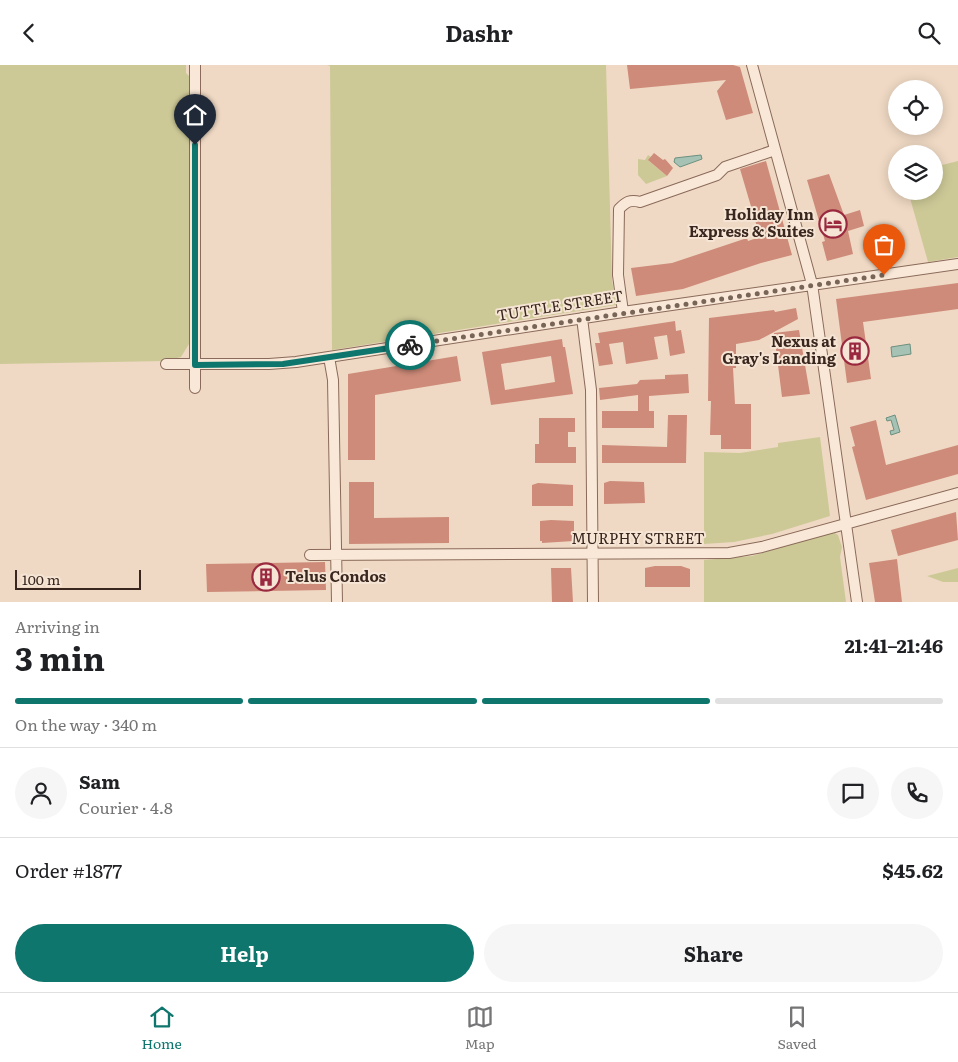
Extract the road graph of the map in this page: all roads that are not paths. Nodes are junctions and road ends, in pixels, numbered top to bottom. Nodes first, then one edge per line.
1 (195, 65) edge
2 (752, 65) edge
3 (776, 150) junction
4 (958, 264) edge
5 (812, 284) junction
6 (623, 311) junction
7 (582, 318) junction
8 (329, 357) junction
9 (166, 365) dead end
10 (195, 365) junction
11 (195, 388) dead end
12 (958, 493) edge
13 (846, 523) junction
14 (592, 554) junction
15 (310, 555) dead end
16 (336, 555) junction
17 (337, 602) edge
18 (593, 602) edge
19 (857, 602) edge

1 - 10 street
2 - 3 street
3 - 5 street
3 - 6 street
4 - 5 street, TUTTLE STREET
5 - 6 street, TUTTLE STREET
5 - 13 street
6 - 7 street, TUTTLE STREET
7 - 8 street, TUTTLE STREET
7 - 14 street
8 - 10 street, TUTTLE STREET
8 - 16 street
9 - 10 street, TUTTLE STREET
10 - 11 street
12 - 13 street, MURPHY STREET
13 - 14 street, MURPHY STREET
13 - 19 street
14 - 16 street, MURPHY STREET
14 - 18 street
15 - 16 street, MURPHY STREET
16 - 17 street

